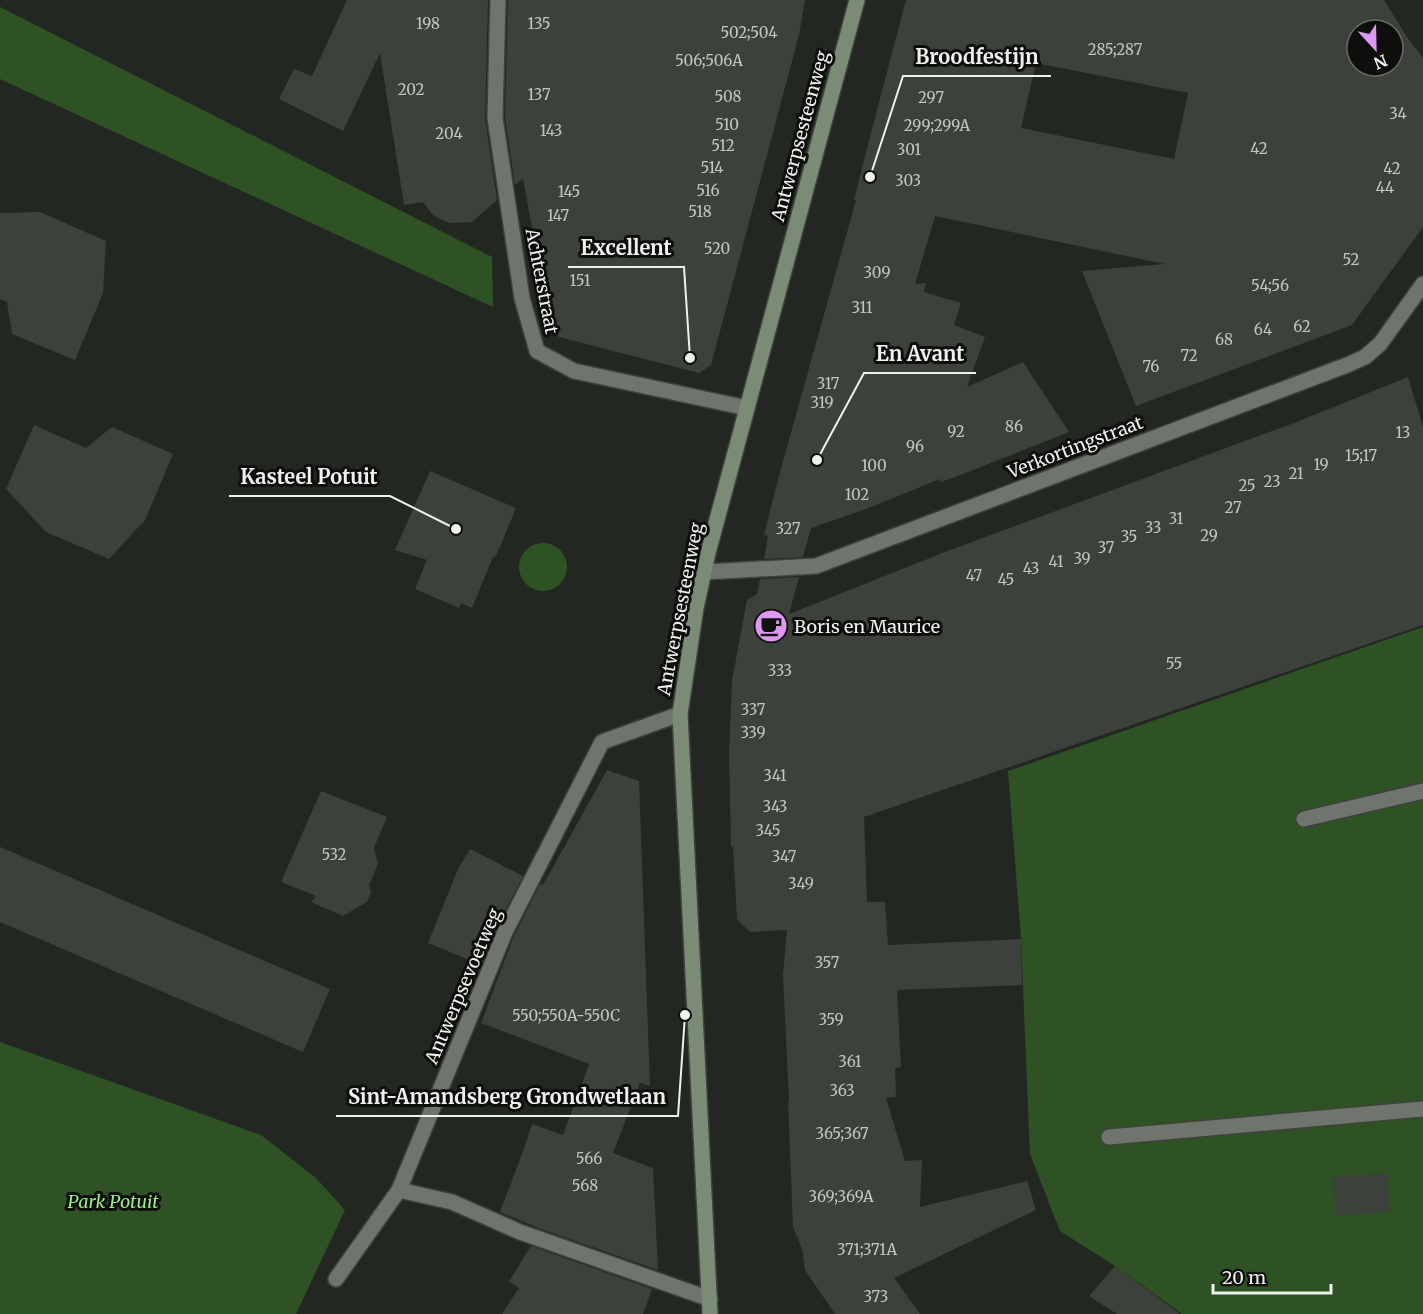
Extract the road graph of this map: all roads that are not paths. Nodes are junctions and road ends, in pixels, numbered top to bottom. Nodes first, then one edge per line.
1 (498, 0) edge
2 (857, 0) edge
3 (1423, 285) edge
4 (747, 408) junction
5 (704, 572) junction
6 (680, 714) junction
7 (1423, 791) edge
8 (1304, 819) dead end
9 (1423, 1109) edge
10 (1109, 1137) dead end
11 (399, 1190) junction
12 (336, 1279) dead end
13 (710, 1306) edge

1 - 4 street, Achterstraat
2 - 4 main road, Antwerpsesteenweg
3 - 5 street, Verkortingstraat
4 - 5 main road, Antwerpsesteenweg
5 - 6 main road, Antwerpsesteenweg
6 - 11 street, Antwerpsevoetweg
6 - 13 main road, Antwerpsesteenweg
7 - 8 street
9 - 10 street
11 - 12 street, Antwerpsevoetweg
11 - 13 street

